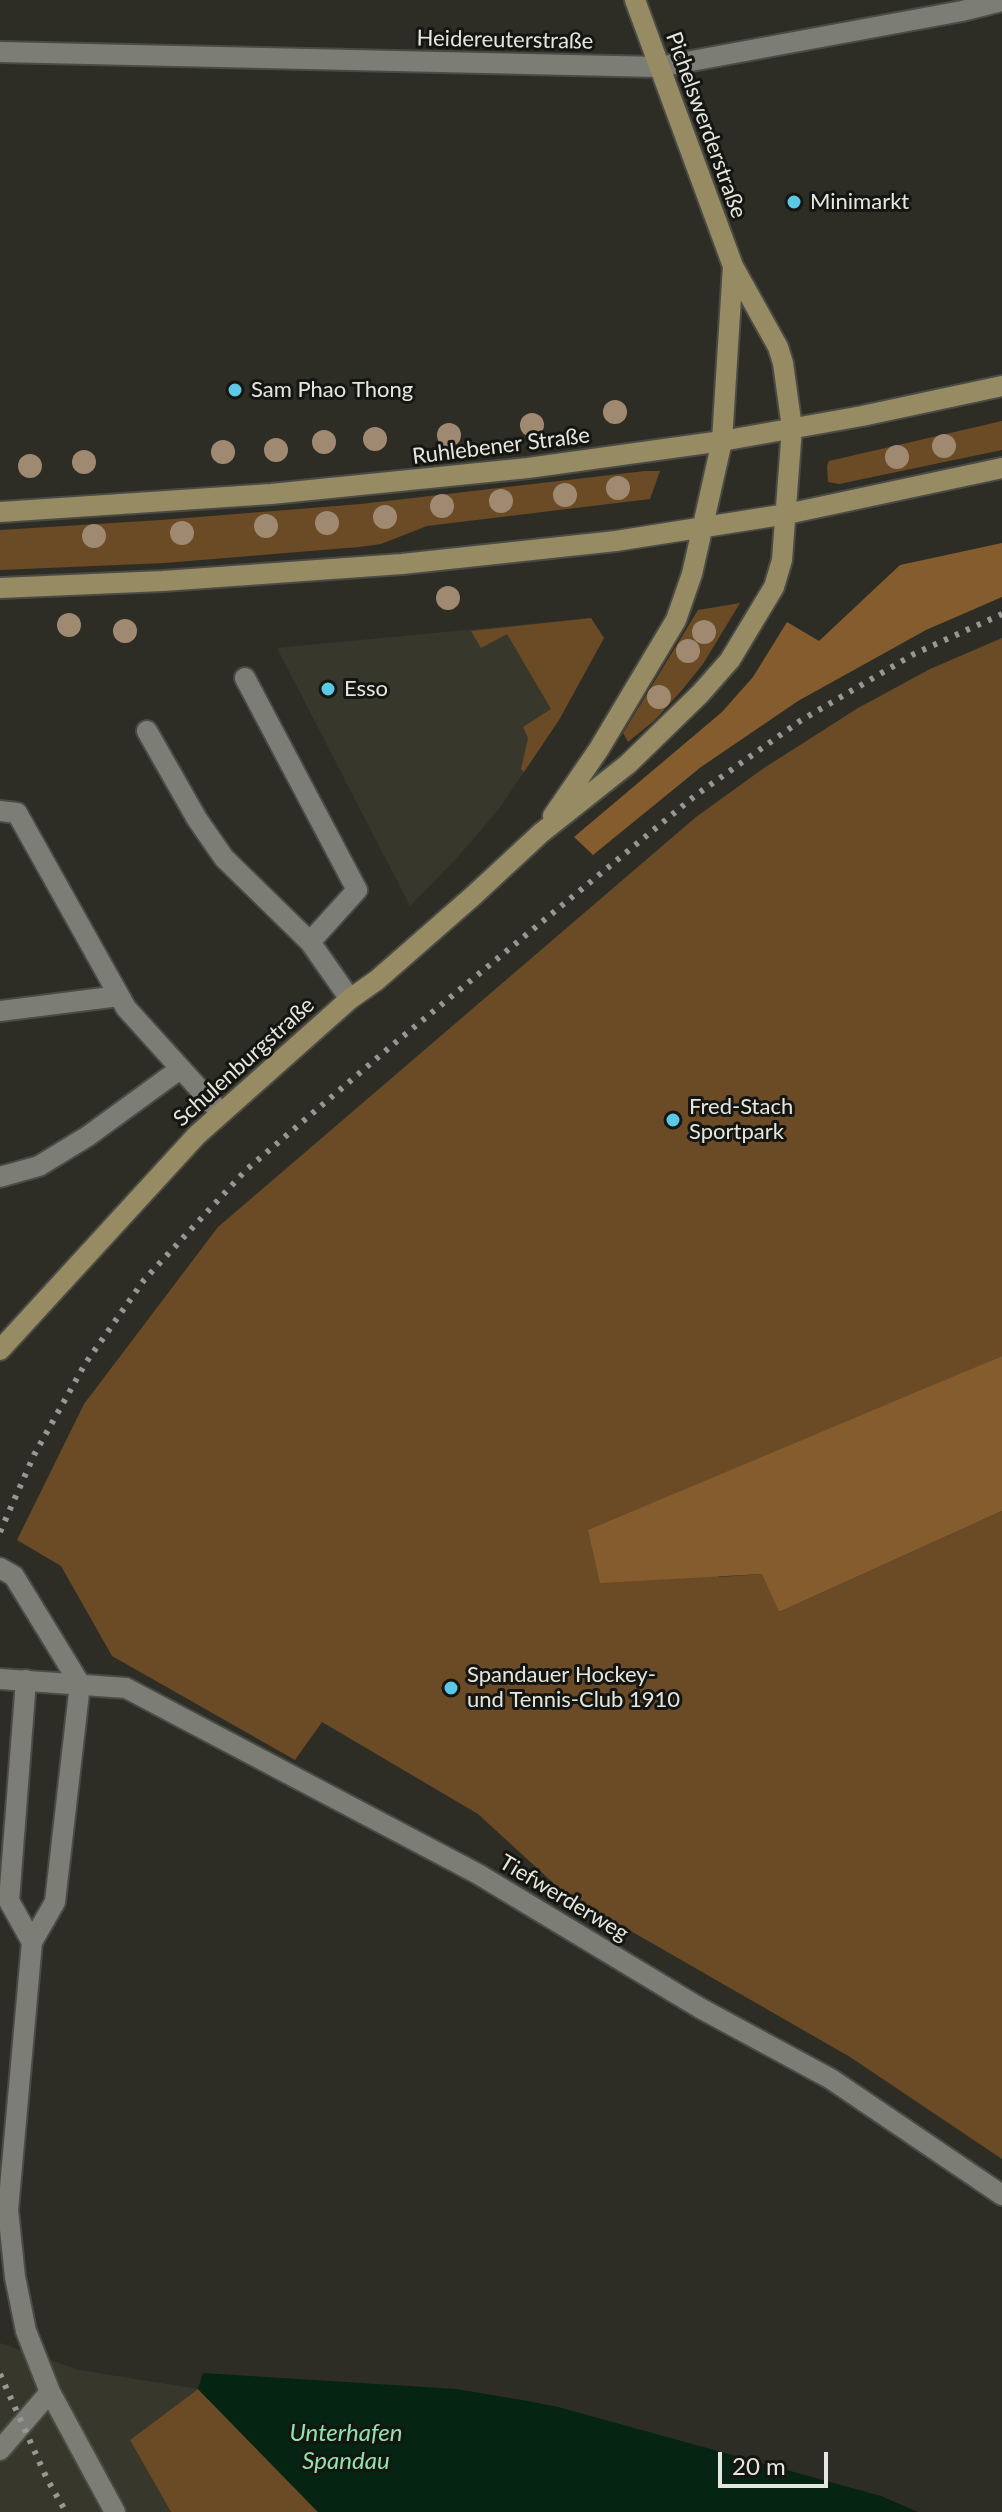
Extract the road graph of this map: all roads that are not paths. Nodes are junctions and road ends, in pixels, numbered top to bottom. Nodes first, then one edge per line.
1 (635, 0) edge
2 (1002, 1) edge
3 (0, 52) edge
4 (659, 67) junction
5 (733, 266) junction
6 (1002, 386) edge
7 (792, 428) junction
8 (722, 441) junction
9 (1002, 468) edge
10 (0, 512) edge
11 (787, 514) junction
12 (703, 528) junction
13 (0, 588) edge
14 (245, 678) dead end
15 (147, 731) dead end
16 (0, 811) edge
17 (541, 833) junction
18 (310, 942) junction
19 (119, 996) junction
20 (350, 999) junction
21 (0, 1011) edge
22 (180, 1069) junction
23 (221, 1113) junction
24 (0, 1177) edge
25 (0, 1350) edge
26 (0, 1568) edge
27 (0, 1679) edge
28 (26, 1680) junction
29 (80, 1684) junction
30 (32, 1942) junction
31 (1002, 2195) edge
32 (50, 2392) junction
33 (0, 2450) edge
34 (115, 2512) edge

1 - 4 street, Pichelswerderstraße
2 - 4 street, Heidereuterstraße
3 - 4 street, Heidereuterstraße
4 - 5 street, Pichelswerderstraße
5 - 7 street, Pichelswerderstraße
5 - 8 street, Pichelswerderstraße
6 - 7 street, Ruhlebener Straße
7 - 8 street, Ruhlebener Straße
7 - 11 street, Pichelswerderstraße
8 - 10 street, Ruhlebener Straße
8 - 12 street, Schulenburgstraße
9 - 11 street
11 - 12 street
11 - 17 street, Schulenburgstraße
12 - 13 street
12 - 17 street, Schulenburgstraße
14 - 18 street
15 - 18 street
16 - 19 street
17 - 20 street, Schulenburgstraße
18 - 20 street
19 - 21 street
19 - 22 street
20 - 23 street, Schulenburgstraße
22 - 23 street
22 - 24 street
23 - 25 street, Schulenburgstraße
26 - 29 street
27 - 28 street, Tiefwerderweg
28 - 29 street, Tiefwerderweg
28 - 30 street
29 - 30 street
29 - 31 street, Tiefwerderweg
30 - 32 street
32 - 33 street
32 - 34 street

